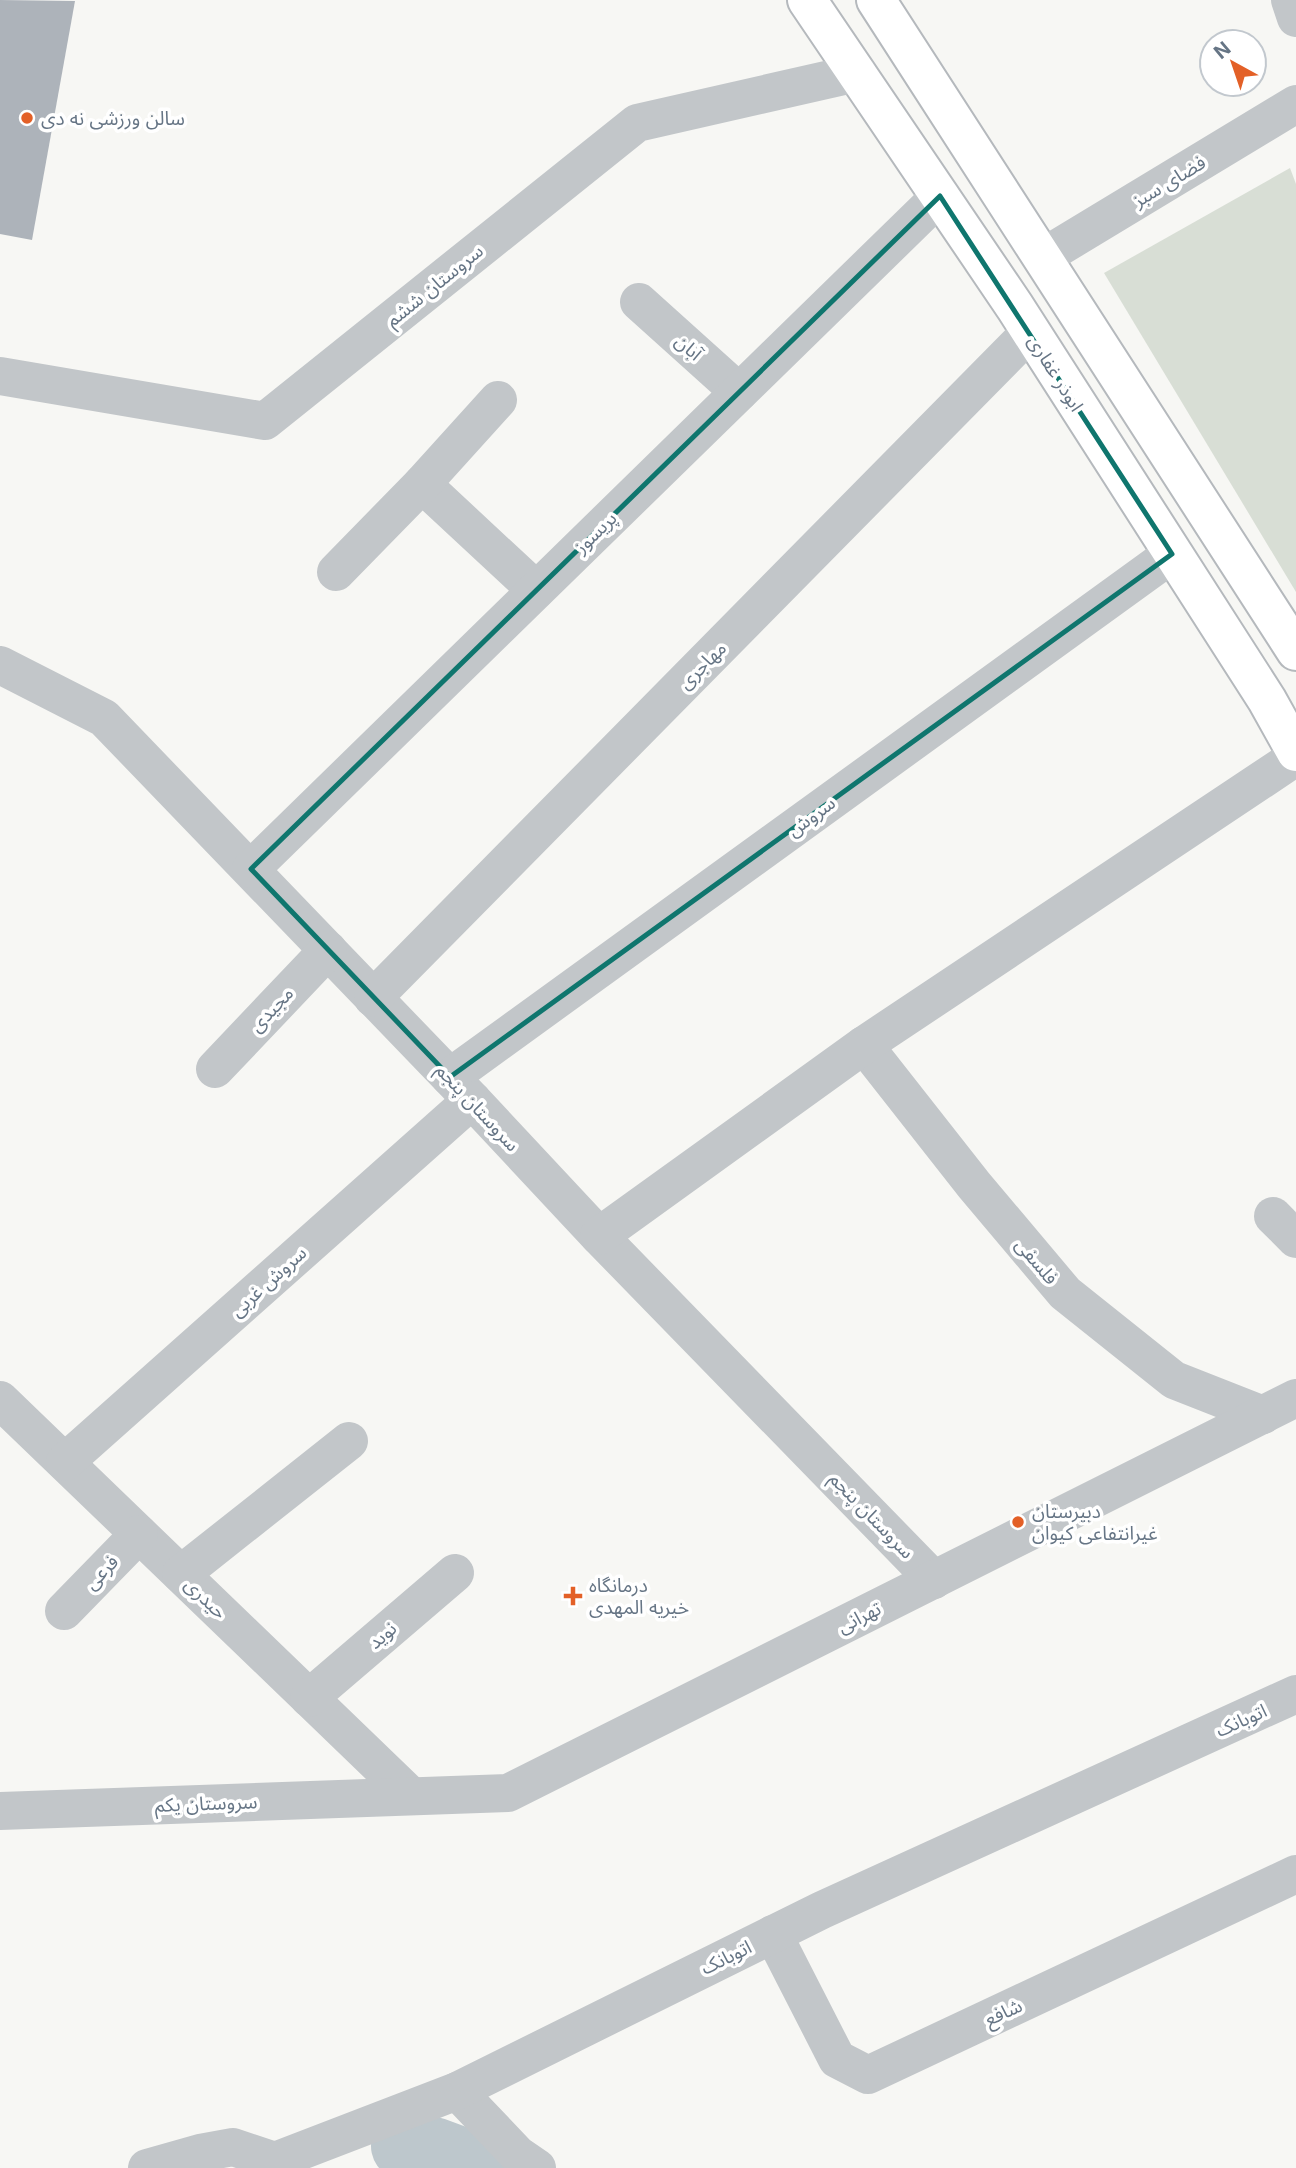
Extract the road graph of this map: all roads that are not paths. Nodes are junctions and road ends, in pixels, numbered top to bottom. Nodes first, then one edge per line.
1 (807, 0) edge
2 (876, 0) edge
3 (1290, 0) edge
4 (1296, 18) edge
5 (857, 73) junction
6 (1296, 104) edge
7 (940, 197) junction
8 (1043, 257) junction
9 (639, 302) dead end
10 (1030, 332) junction
11 (2, 387) edge
12 (739, 392) junction
13 (498, 400) dead end
14 (422, 484) junction
15 (1172, 554) junction
16 (336, 572) dead end
17 (536, 590) junction
18 (1296, 651) edge
19 (0, 665) edge
20 (1296, 754) edge
21 (251, 869) junction
22 (328, 950) junction
23 (373, 998) junction
24 (864, 1045) junction
25 (215, 1069) dead end
26 (461, 1089) junction
27 (599, 1236) junction
28 (1296, 1398) edge
29 (0, 1400) edge
30 (1262, 1415) junction
31 (349, 1441) dead end
32 (65, 1462) junction
33 (139, 1534) junction
34 (455, 1573) dead end
35 (181, 1574) junction
36 (934, 1580) junction
37 (64, 1611) dead end
38 (1296, 1694) edge
39 (309, 1698) junction
40 (411, 1796) junction
41 (0, 1811) edge
42 (1296, 1874) edge
43 (773, 1934) junction
44 (457, 2091) junction
45 (277, 2166) edge
46 (147, 2168) edge
47 (537, 2168) edge

1 - 5 main road, ابوذر غفاری
2 - 8 main road
3 - 4 street
5 - 7 main road, ابوذر غفاری
5 - 11 street, سروستان ششم
6 - 8 street, فضای سبز
7 - 10 main road, ابوذر غفاری
7 - 12 street, پریسوز
8 - 18 main road
9 - 12 street, آبان
10 - 15 main road, ابوذر غفاری
10 - 23 street, مهاجری
12 - 17 street, پریسوز
13 - 14 street
14 - 16 street
14 - 17 street
15 - 20 main road, ابوذر غفاری
15 - 26 street, سروش
17 - 21 street, پریسوز
19 - 21 street, سروستان پنجم
20 - 24 street
21 - 22 street, سروستان پنجم
22 - 23 street, سروستان پنجم
22 - 25 street, مجیدی
23 - 26 street, سروستان پنجم
24 - 27 street
24 - 30 street, فلسفی
26 - 27 street, سروستان پنجم
26 - 32 street, سروش غربی
27 - 36 street, سروستان پنجم
28 - 30 street, تهرانی
29 - 32 street, حیدری
30 - 36 street, تهرانی
31 - 35 street
32 - 33 street, حیدری
33 - 35 street, حیدری
33 - 37 street, فرعی
34 - 39 street, نوید
35 - 39 street, حیدری
36 - 40 street, تهرانی
38 - 43 street, اتوبانک
39 - 40 street, حیدری
40 - 41 street, سروستان یکم
42 - 43 street, شافع
43 - 44 street, اتوبانک
44 - 45 street, اتوبانک
44 - 47 street
45 - 46 street, اتوبانک

